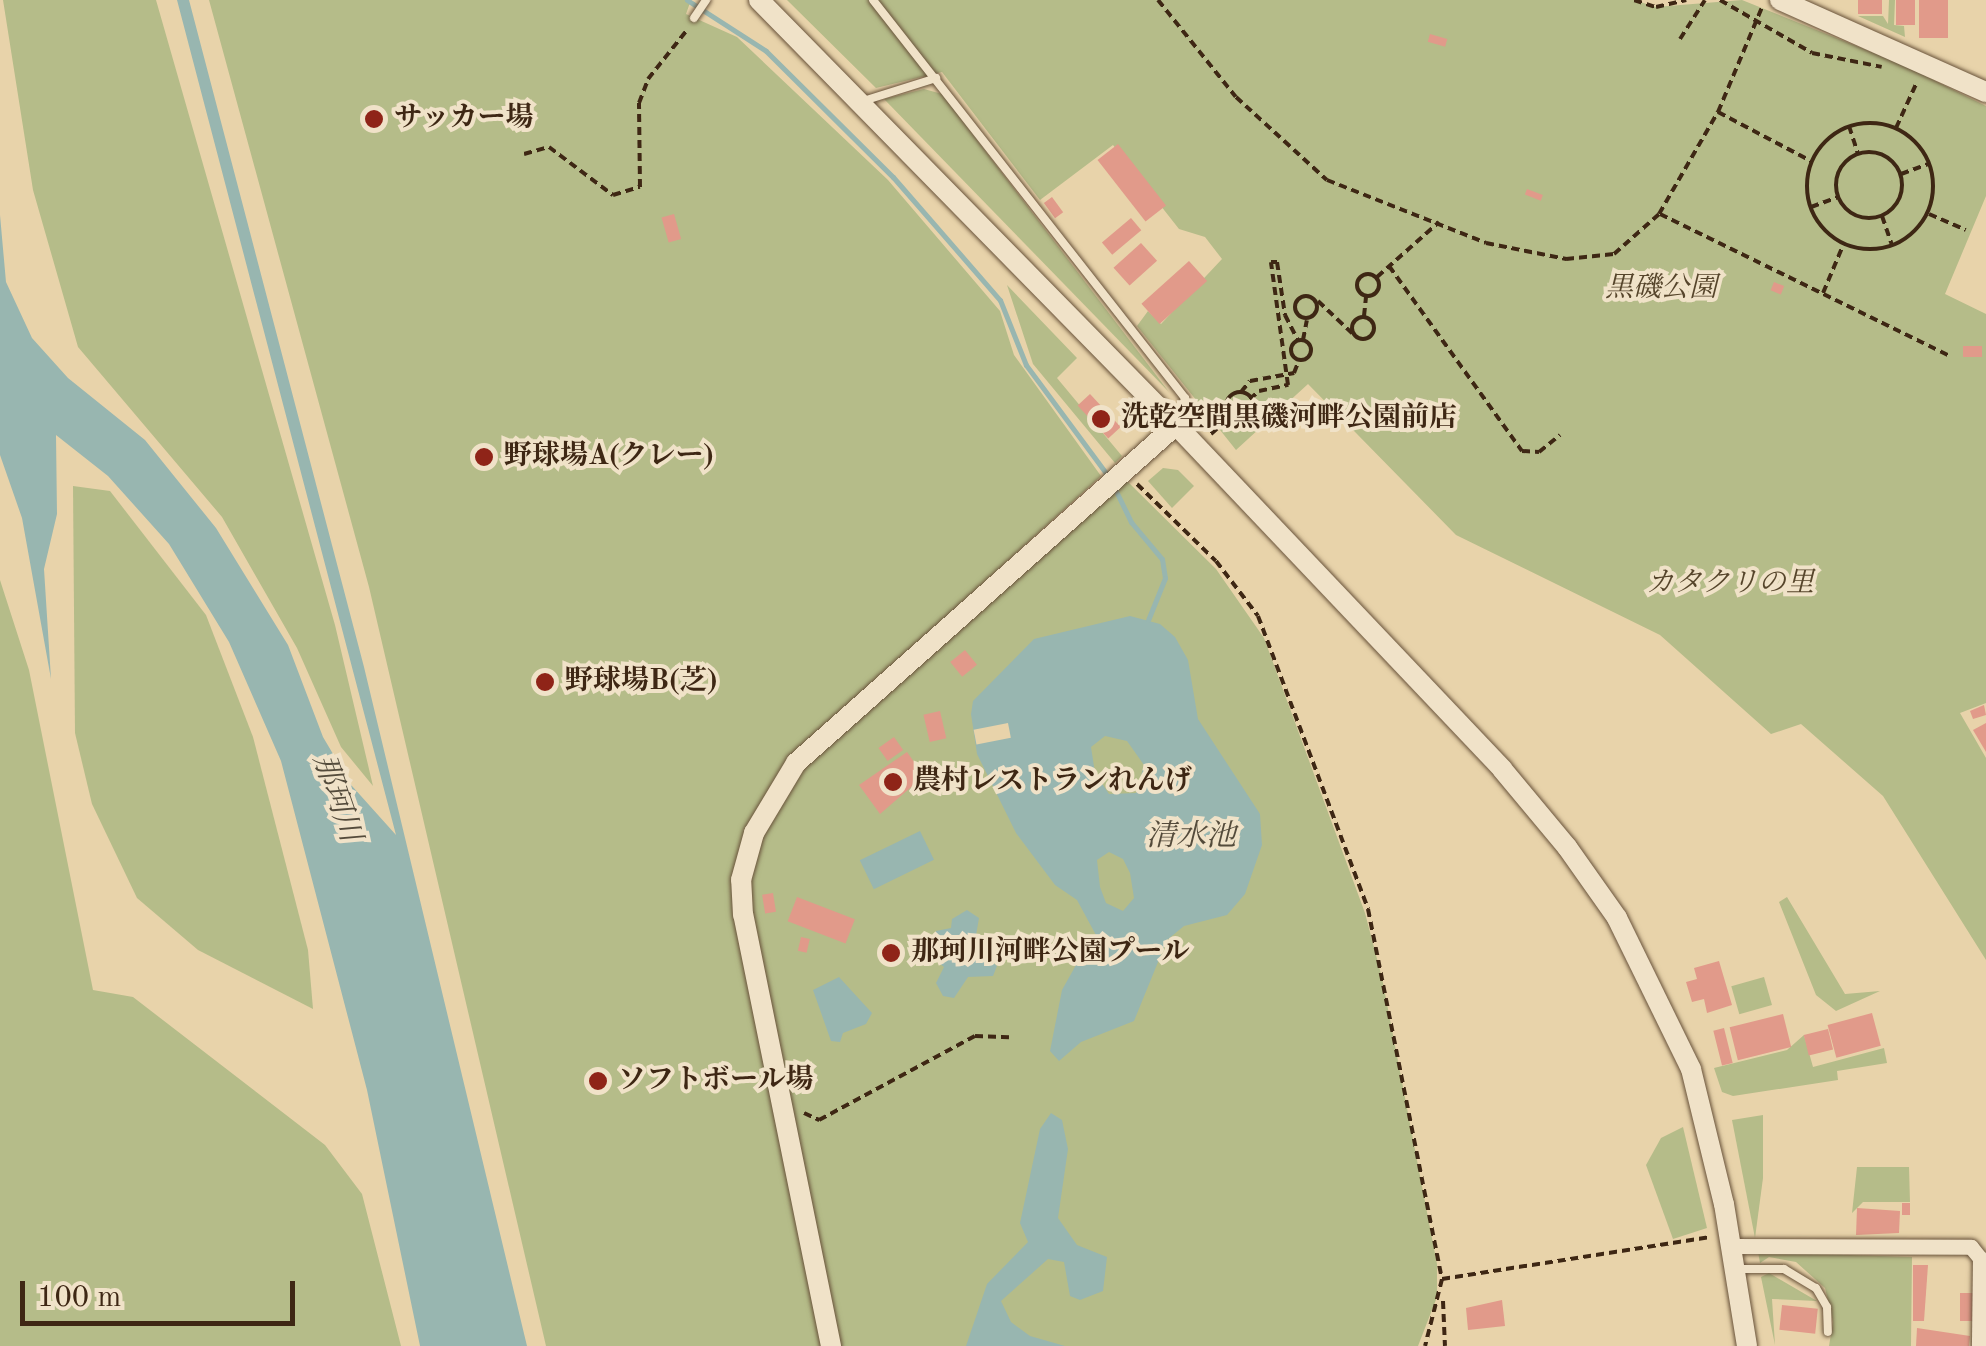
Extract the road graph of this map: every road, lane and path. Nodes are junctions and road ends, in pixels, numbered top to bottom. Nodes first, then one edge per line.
1 (706, 0) edge
2 (758, 0) edge
3 (874, 0) edge
4 (1158, 0) edge
5 (1634, 0) edge
6 (1686, 0) edge
7 (1705, 0) edge
8 (1720, 0) edge
9 (1764, 0) edge
10 (1780, 0) edge
11 (694, 18) joint
12 (1759, 18) junction
13 (1680, 39) dead end
14 (1890, 68) dead end
15 (1905, 69) dead end
16 (936, 78) junction
17 (1986, 92) edge
18 (859, 102) junction
19 (1718, 112) junction
20 (1848, 126) junction
21 (1896, 128) junction
22 (524, 154) dead end
23 (1858, 154) junction
24 (1812, 162) junction
25 (1929, 164) junction
26 (1901, 174) junction
27 (1839, 197) junction
28 (1811, 207) junction
29 (1928, 213) junction
30 (1658, 214) junction
31 (1882, 215) junction
32 (1438, 222) junction
33 (1966, 230) dead end
34 (1844, 243) junction
35 (1892, 244) junction
36 (1389, 266) junction
37 (1377, 277) junction
38 (1822, 293) junction
39 (1366, 296) junction
40 (1316, 302) junction
41 (1364, 316) junction
42 (1307, 318) junction
43 (1354, 335) junction
44 (1300, 340) junction
45 (1948, 355) dead end
46 (1299, 360) junction
47 (1242, 392) junction
48 (1231, 416) junction
49 (1176, 425) junction
50 (1560, 436) dead end
51 (1197, 448) junction
52 (1123, 471) junction
53 (1009, 1037) dead end
54 (819, 1120) dead end
55 (1731, 1240) junction
56 (1736, 1269) junction
57 (1442, 1278) junction
58 (1442, 1295) junction
59 (1828, 1332) dead end
60 (831, 1346) edge
61 (1425, 1346) edge
62 (1445, 1346) edge
63 (1748, 1346) edge
64 (1979, 1346) edge

1 - 11 lane
2 - 18 street
3 - 16 lane
4 - 32 path
5 - 6 path
7 - 13 path
8 - 12 path
9 - 12 path
10 - 17 street
11 - 22 path
12 - 14 path
12 - 19 path
15 - 21 path
16 - 18 lane
16 - 49 lane
18 - 49 street
19 - 24 path
19 - 30 path
20 - 21 path
20 - 23 path
20 - 24 path
21 - 25 path
23 - 26 path
23 - 27 path
24 - 28 path
25 - 26 path
25 - 29 path
26 - 31 path
27 - 28 path
27 - 31 path
28 - 34 path
29 - 33 path
29 - 35 path
30 - 32 path
30 - 38 path
31 - 35 path
32 - 36 path
34 - 35 path
34 - 38 path
36 - 37 path
36 - 50 path
37 - 39 path
37 - 39 path
38 - 45 path
39 - 41 path
40 - 42 path
40 - 42 path
40 - 43 path
41 - 43 path
41 - 43 path
42 - 44 path
44 - 46 path
44 - 46 path
44 - 48 path
46 - 47 path, bridge
47 - 48 path, bridge
47 - 48 path, bridge
48 - 51 path
49 - 51 street
49 - 52 street
51 - 55 street
52 - 57 path
52 - 60 street
53 - 54 path
55 - 56 street
55 - 57 path
55 - 64 street
56 - 59 lane
56 - 63 street
57 - 58 path
58 - 61 path
58 - 62 path

